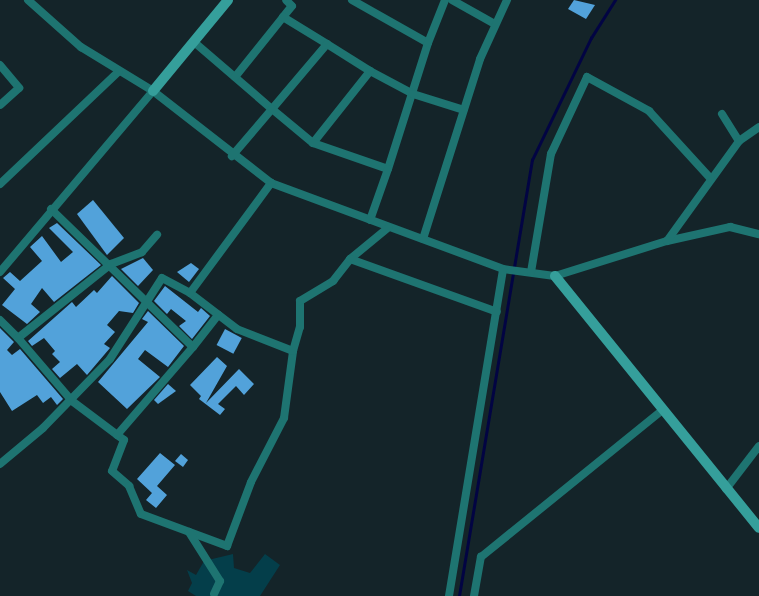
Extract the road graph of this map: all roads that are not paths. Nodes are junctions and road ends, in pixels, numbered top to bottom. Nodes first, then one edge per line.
1 (28, 0) edge
2 (228, 0) edge
3 (352, 0) edge
4 (446, 0) edge
5 (452, 0) edge
6 (507, 0) edge
7 (292, 2) edge
8 (283, 17) junction
9 (494, 23) junction
10 (194, 42) junction
11 (428, 43) junction
12 (327, 44) junction
13 (0, 65) edge
14 (370, 71) junction
15 (118, 72) junction
16 (235, 77) junction
17 (154, 91) junction
18 (413, 94) junction
19 (0, 105) edge
20 (272, 109) junction
21 (464, 110) junction
22 (722, 114) dead end
23 (759, 127) edge
24 (313, 142) junction
25 (739, 142) junction
26 (232, 156) junction
27 (388, 169) junction
28 (711, 179) junction
29 (271, 183) junction
30 (0, 184) edge
31 (51, 209) junction
32 (370, 220) junction
33 (389, 227) junction
34 (759, 234) edge
35 (157, 235) dead end
36 (422, 239) junction
37 (667, 240) junction
38 (350, 259) junction
39 (111, 264) junction
40 (503, 269) junction
41 (0, 272) edge
42 (531, 272) junction
43 (555, 276) junction
44 (190, 293) junction
45 (145, 299) junction
46 (497, 312) junction
47 (218, 315) junction
48 (0, 320) edge
49 (18, 338) junction
50 (193, 347) junction
51 (293, 351) junction
52 (72, 401) junction
53 (661, 411) junction
54 (117, 435) junction
55 (759, 446) edge
56 (0, 464) edge
57 (726, 489) junction
58 (759, 528) edge
59 (190, 532) junction
60 (214, 594) dead end
61 (449, 596) edge
62 (474, 596) edge

1 - 15 street
2 - 10 street
3 - 11 street
4 - 11 street
5 - 9 street
6 - 9 street
7 - 8 street
8 - 12 street
8 - 16 street
9 - 21 street
10 - 16 street
10 - 17 street
11 - 18 street
12 - 14 street
12 - 20 street
13 - 19 street
14 - 18 street
14 - 24 street
15 - 17 street
15 - 30 street
16 - 20 street
17 - 26 street
17 - 31 street
18 - 21 street
18 - 27 street
20 - 24 street
20 - 26 street
21 - 36 street
22 - 25 street
23 - 25 street
24 - 27 street
25 - 28 street
26 - 29 street
27 - 32 street
28 - 37 street
28 - 42 street
29 - 32 street
29 - 44 street
31 - 39 street
31 - 41 street
32 - 33 street
33 - 36 street
33 - 38 street
34 - 37 street
35 - 39 street
36 - 40 street
37 - 43 street
38 - 46 street
38 - 51 street
39 - 45 street
39 - 49 street
40 - 42 street
40 - 46 street
42 - 43 street
43 - 53 street
44 - 45 street
44 - 47 street
45 - 50 street
45 - 52 street
46 - 61 street
47 - 50 street
47 - 51 street
48 - 49 street
49 - 52 street
50 - 54 street
51 - 59 street
52 - 54 street
52 - 56 street
53 - 57 street
53 - 62 street
54 - 59 street
55 - 57 street
57 - 58 street
59 - 60 street

